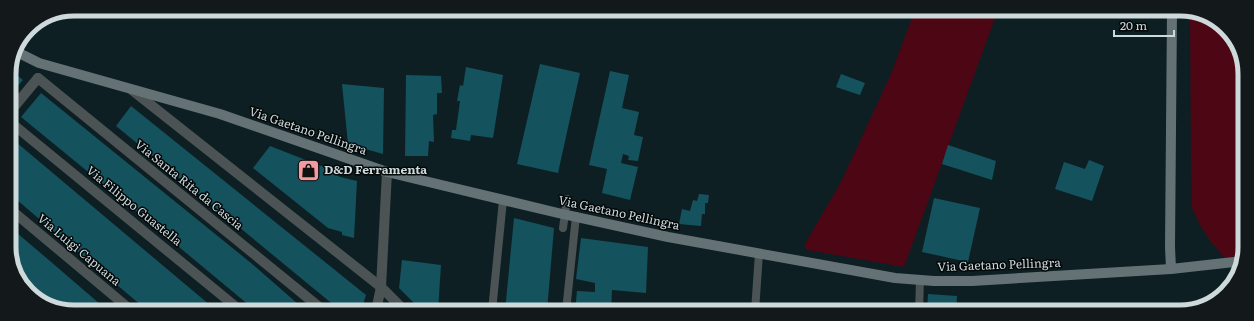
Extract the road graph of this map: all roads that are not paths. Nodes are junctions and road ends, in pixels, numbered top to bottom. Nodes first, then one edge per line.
1 (1172, 16) edge
2 (20, 53) edge
3 (40, 63) junction
4 (38, 78) junction
5 (131, 88) junction
6 (16, 105) edge
7 (16, 127) edge
8 (387, 172) junction
9 (567, 199) dead end
10 (503, 200) junction
11 (16, 214) edge
12 (564, 214) junction
13 (576, 216) junction
14 (562, 228) dead end
15 (758, 253) junction
16 (1236, 262) edge
17 (1171, 269) junction
18 (920, 280) junction
19 (381, 287) junction
20 (125, 305) edge
21 (234, 305) edge
22 (317, 305) edge
23 (377, 305) edge
24 (399, 305) edge
25 (493, 305) edge
26 (567, 305) edge
27 (755, 305) edge
28 (918, 305) edge

1 - 17 street
2 - 3 street, Via Gaetano Pellingra
3 - 4 street
3 - 5 street, Via Gaetano Pellingra
4 - 6 street
4 - 22 street, Via Santa Rita da Cascia
5 - 8 street, Via Gaetano Pellingra
5 - 19 street
7 - 21 street, Via Filippo Guastella
8 - 10 street, Via Gaetano Pellingra
8 - 19 street
9 - 12 lane
10 - 12 street, Via Gaetano Pellingra
10 - 25 lane
11 - 20 street, Via Luigi Capuana
12 - 13 street, Via Gaetano Pellingra
12 - 14 lane
13 - 15 street, Via Gaetano Pellingra
13 - 26 lane
15 - 18 street, Via Gaetano Pellingra
15 - 27 lane
16 - 17 street, Via Gaetano Pellingra
17 - 18 street, Via Gaetano Pellingra
18 - 28 lane
19 - 23 street
19 - 24 street

